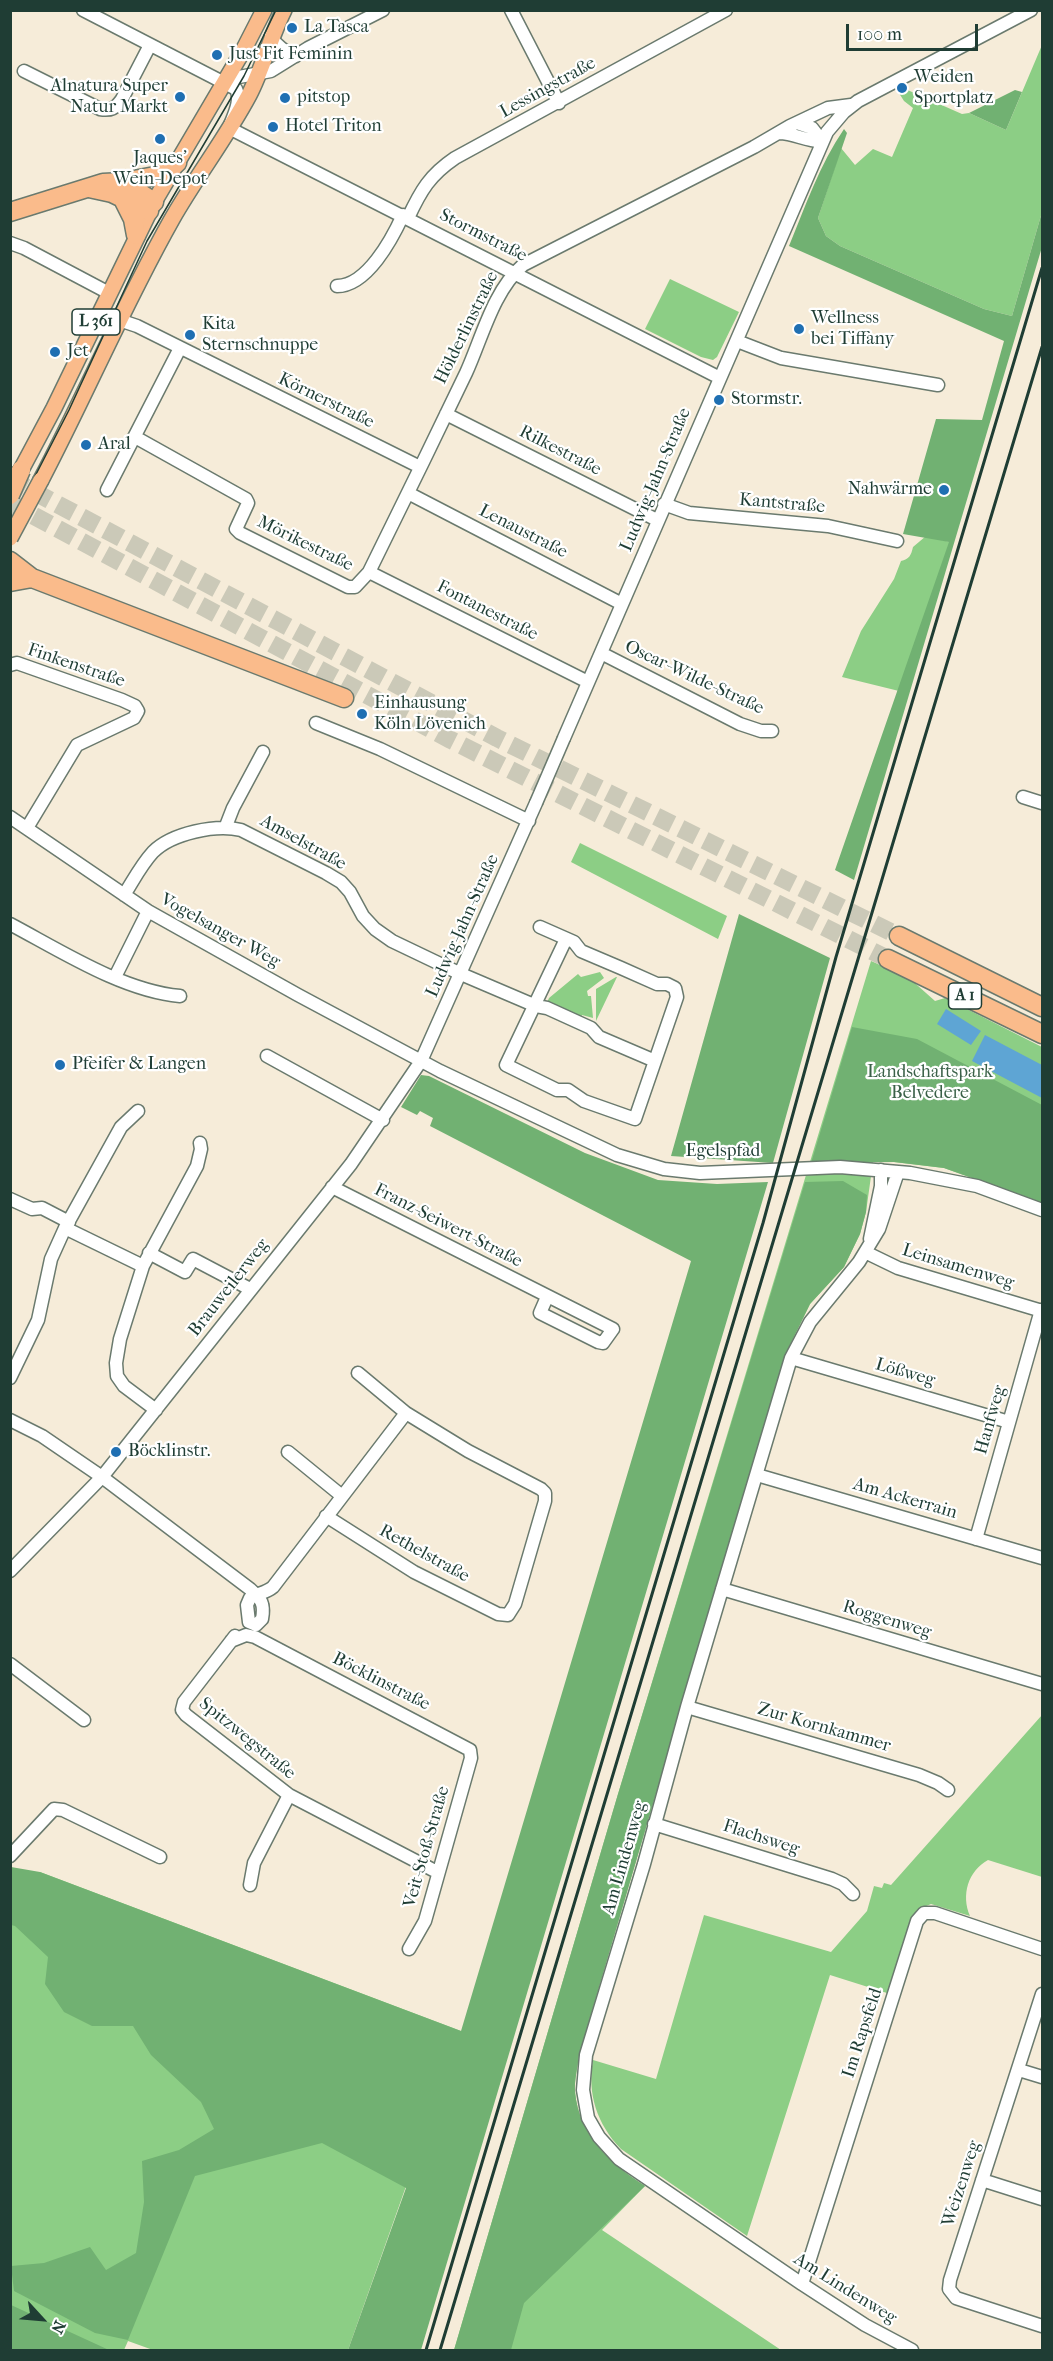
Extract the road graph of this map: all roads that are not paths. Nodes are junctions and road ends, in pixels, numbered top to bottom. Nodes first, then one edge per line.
1 (83, 10) edge
2 (264, 10) edge
3 (284, 10) edge
4 (383, 10) edge
5 (511, 10) edge
6 (726, 10) edge
7 (1031, 10) edge
8 (271, 36) junction
9 (150, 45) junction
10 (296, 56) junction
11 (24, 70) dead end
12 (257, 74) junction
13 (223, 84) junction
14 (559, 103) junction
15 (851, 105) junction
16 (797, 123) junction
17 (229, 128) junction
18 (779, 134) junction
19 (822, 141) junction
20 (177, 163) junction
21 (123, 191) junction
22 (151, 206) junction
23 (10, 212) edge
24 (406, 217) junction
25 (172, 220) junction
26 (136, 236) junction
27 (10, 243) edge
28 (514, 273) junction
29 (337, 286) dead end
30 (109, 293) junction
31 (119, 320) junction
32 (737, 341) junction
33 (180, 348) junction
34 (720, 378) junction
35 (938, 385) dead end
36 (446, 414) junction
37 (135, 437) junction
38 (420, 467) junction
39 (16, 477) edge
40 (107, 490) dead end
41 (408, 493) junction
42 (10, 495) edge
43 (664, 504) junction
44 (657, 520) junction
45 (11, 535) edge
46 (897, 541) dead end
47 (10, 561) edge
48 (369, 572) junction
49 (32, 578) junction
50 (10, 582) edge
51 (622, 604) junction
52 (601, 653) junction
53 (10, 665) edge
54 (588, 682) junction
55 (344, 698) dead end
56 (316, 723) dead end
57 (772, 731) dead end
58 (263, 752) dead end
59 (1023, 797) dead end
60 (1042, 803) edge
61 (10, 817) edge
62 (529, 820) junction
63 (226, 826) junction
64 (27, 828) junction
65 (124, 895) junction
66 (148, 911) junction
67 (10, 924) edge
68 (540, 927) dead end
69 (899, 936) tunnel mouth
70 (566, 939) junction
71 (888, 959) tunnel mouth
72 (461, 974) junction
73 (115, 977) junction
74 (180, 996) dead end
75 (536, 1006) junction
76 (1042, 1007) edge
77 (1042, 1034) edge
78 (267, 1056) dead end
79 (421, 1061) junction
80 (655, 1061) junction
81 (138, 1111) dead end
82 (383, 1120) junction
83 (200, 1143) dead end
84 (882, 1170) junction
85 (898, 1172) junction
86 (332, 1187) junction
87 (10, 1199) edge
88 (1042, 1210) edge
89 (67, 1225) junction
90 (867, 1248) junction
91 (149, 1253) junction
92 (143, 1266) junction
93 (250, 1289) junction
94 (547, 1297) junction
95 (1042, 1311) edge
96 (790, 1358) junction
97 (358, 1373) dead end
98 (10, 1378) edge
99 (156, 1410) junction
100 (406, 1413) junction
101 (10, 1420) edge
102 (1008, 1422) junction
103 (288, 1452) dead end
104 (757, 1475) junction
105 (102, 1477) junction
106 (342, 1496) junction
107 (326, 1516) junction
108 (976, 1539) junction
109 (1042, 1558) edge
110 (10, 1571) edge
111 (238, 1580) junction
112 (273, 1587) junction
113 (722, 1588) junction
114 (257, 1596) junction
115 (248, 1614) junction
116 (263, 1614) junction
117 (259, 1639) junction
118 (231, 1641) junction
119 (274, 1647) junction
120 (10, 1664) edge
121 (1042, 1684) edge
122 (687, 1707) junction
123 (84, 1720) dead end
124 (470, 1750) joint
125 (948, 1790) dead end
126 (289, 1795) junction
127 (654, 1824) junction
128 (10, 1857) edge
129 (160, 1857) dead end
130 (437, 1872) junction
131 (250, 1885) dead end
132 (853, 1893) dead end
133 (409, 1949) dead end
134 (1042, 1949) edge
135 (1042, 1994) edge
136 (1018, 2070) junction
137 (1042, 2077) edge
138 (982, 2180) junction
139 (1042, 2199) edge
140 (802, 2284) junction
141 (1042, 2326) edge
142 (912, 2350) edge

1 - 9 street
2 - 13 main road, L 361
3 - 8 main road, L 361
4 - 10 street
5 - 14 street
6 - 14 street, Lessingstraße
7 - 15 street, Ludwig-Jahn-Straße
8 - 10 street
8 - 12 main road, L 361
9 - 11 street
9 - 13 street
10 - 12 street
12 - 13 street
12 - 17 main road, L 361
13 - 17 street
13 - 20 main road, L 361
14 - 24 street, Lessingstraße
15 - 16 street, Hölderlinstraße
15 - 19 street, Ludwig-Jahn-Straße
16 - 18 street, Hölderlinstraße
16 - 19 street
17 - 24 street, Stormstraße
17 - 25 main road, L 361
18 - 19 street
18 - 28 street, Hölderlinstraße
19 - 32 street, Ludwig-Jahn-Straße
20 - 21 highway
20 - 22 main road, L 361
21 - 22 highway
21 - 23 highway
21 - 26 highway
22 - 25 main road
22 - 26 main road, L 361
24 - 28 street, Stormstraße
24 - 29 street, Lessingstraße
25 - 31 main road, L 361
26 - 30 main road, L 361
27 - 30 street
28 - 34 street, Stormstraße
28 - 36 street, Hölderlinstraße
30 - 39 main road, L 361
31 - 33 street, Körnerstraße
31 - 45 main road, L 361, bridge
32 - 34 street, Ludwig-Jahn-Straße
32 - 35 street
33 - 37 street
33 - 38 street, Körnerstraße
34 - 43 street, Ludwig-Jahn-Straße
36 - 38 street, Hölderlinstraße
36 - 44 street, Rilkestraße
37 - 40 street
37 - 48 street, Mörikestraße
38 - 41 street, Hölderlinstraße
39 - 42 highway, bridge
41 - 48 street, Hölderlinstraße
41 - 51 street, Lenaustraße
43 - 44 street, Ludwig-Jahn-Straße
43 - 46 street, Kantstraße
44 - 51 street, Ludwig-Jahn-Straße
47 - 49 highway
48 - 54 street, Fontanestraße
49 - 50 highway
49 - 55 highway
51 - 52 street, Ludwig-Jahn-Straße
52 - 54 street, Ludwig-Jahn-Straße
52 - 57 street, Oscar-Wilde-Straße
53 - 64 street, Finkenstraße
54 - 62 street, Ludwig-Jahn-Straße, bridge
56 - 62 street
58 - 63 street
59 - 60 street
61 - 64 street, Vogelsanger Weg
62 - 72 street, Ludwig-Jahn-Straße
63 - 65 street, Amselstraße
63 - 72 street, Amselstraße
64 - 65 street, Vogelsanger Weg
65 - 66 street, Vogelsanger Weg
66 - 73 street
66 - 79 street, Vogelsanger Weg
67 - 73 street
68 - 70 street
69 - 76 highway, A 1
70 - 75 street
70 - 80 street
71 - 77 highway, A 1
72 - 75 street, Amselstraße
72 - 79 street, Ludwig-Jahn-Straße
73 - 74 street
75 - 80 street, Amselstraße
75 - 80 street
78 - 82 street
79 - 82 street, Brauweilerweg
79 - 84 street, Egelspfad
81 - 89 street
82 - 86 street, Brauweilerweg
83 - 91 street
84 - 85 street, Egelspfad
84 - 90 street, Am Lindenweg
85 - 88 street, Egelspfad
85 - 90 street, Am Lindenweg
86 - 93 street, Brauweilerweg
86 - 94 street, Franz-Seiwert-Straße
87 - 89 street
89 - 92 street
89 - 98 street
90 - 95 street, Leinsamenweg
90 - 96 street, Am Lindenweg
91 - 92 street
91 - 93 street
92 - 99 street
93 - 99 street, Brauweilerweg
94 - 94 street, Franz-Seiwert-Straße
95 - 102 street, Hanfweg
96 - 102 street, Lößweg
96 - 104 street, Am Lindenweg
97 - 100 street
99 - 105 street, Brauweilerweg
100 - 106 street
100 - 107 street, Rethelstraße
101 - 105 street
102 - 108 street, Hanfweg
103 - 106 street
104 - 108 street, Am Ackerrain
104 - 113 street, Am Lindenweg
105 - 110 street, Brauweilerweg
105 - 111 street
106 - 107 street
107 - 112 street
108 - 109 street, Am Ackerrain
111 - 114 street
111 - 115 street
112 - 114 street
112 - 116 street
113 - 121 street, Roggenweg
113 - 122 street, Am Lindenweg
114 - 115 street
114 - 116 street
115 - 116 street
115 - 117 street
115 - 118 street
116 - 119 street
117 - 118 street
117 - 119 street, Böcklinstraße
118 - 126 street, Spitzwegstraße
119 - 124 street, Böcklinstraße
120 - 123 street
122 - 125 street, Zur Kornkammer
122 - 127 street, Am Lindenweg
124 - 130 street, Veit-Stoß-Straße
126 - 130 street, Spitzwegstraße
126 - 131 street, Spitzwegstraße
127 - 132 street, Flachsweg
127 - 140 street, Am Lindenweg
128 - 129 street
130 - 133 street, Veit-Stoß-Straße
134 - 140 street, Im Rapsfeld
135 - 136 street, Weizenweg
136 - 137 street
136 - 138 street, Weizenweg
138 - 139 street
138 - 141 street, Weizenweg
140 - 142 street, Am Lindenweg

